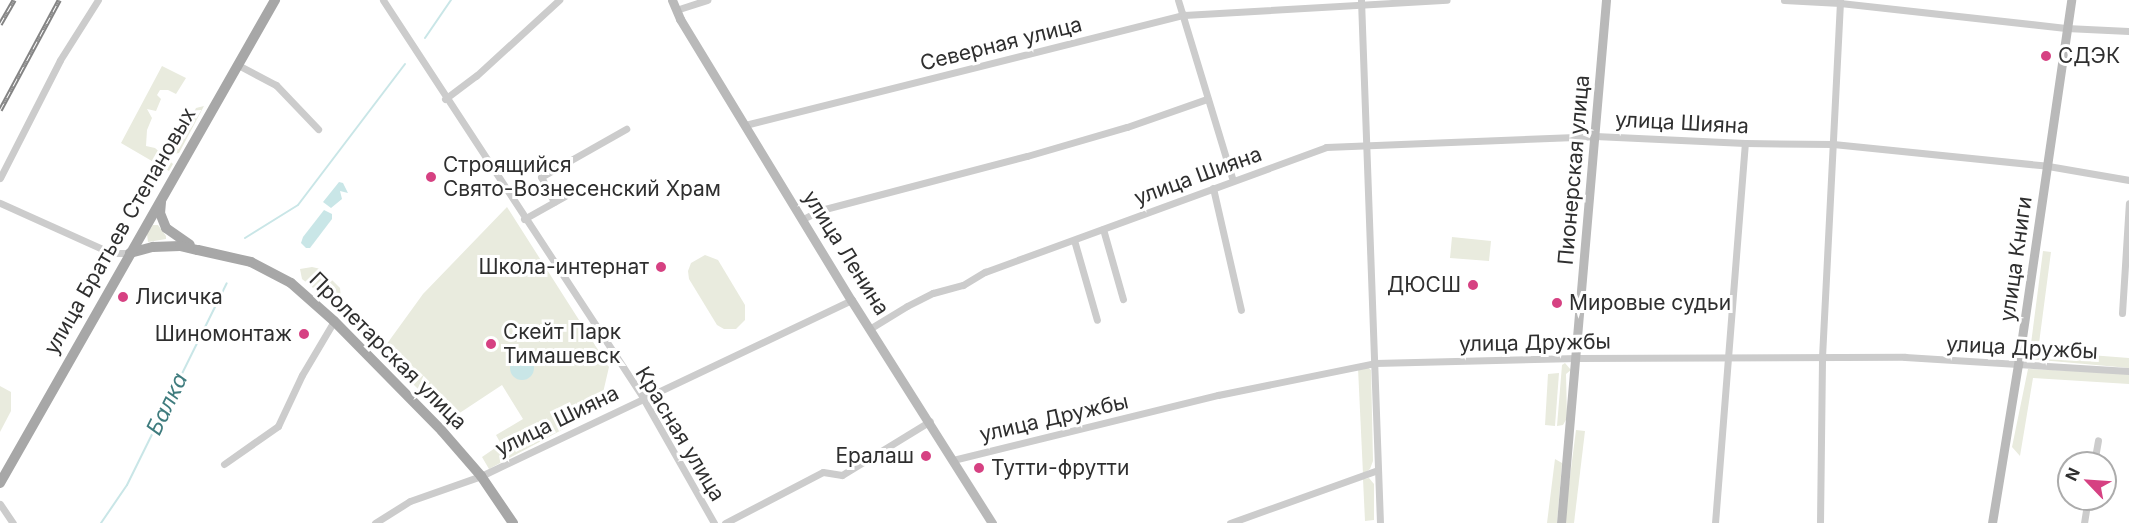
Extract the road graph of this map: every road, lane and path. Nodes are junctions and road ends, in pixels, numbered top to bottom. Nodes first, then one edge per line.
1 (98, 0) edge
2 (275, 0) edge
3 (383, 0) edge
4 (559, 0) edge
5 (672, 0) edge
6 (707, 0) edge
7 (1178, 0) edge
8 (1447, 0) edge
9 (1606, 0) edge
10 (1784, 0) edge
11 (2071, 0) edge
12 (1840, 2) edge
13 (1362, 3) edge
14 (676, 10) junction
15 (1184, 15) junction
16 (2066, 28) junction
17 (2129, 31) edge
18 (238, 65) junction
19 (445, 99) junction
20 (1208, 99) junction
21 (745, 125) junction
22 (318, 129) dead end
23 (626, 129) dead end
24 (1595, 136) junction
25 (1745, 143) junction
26 (1833, 144) junction
27 (1365, 145) junction
28 (2048, 166) junction
29 (0, 178) edge
30 (2129, 180) edge
31 (1233, 181) junction
32 (1213, 188) junction
33 (565, 196) dead end
34 (162, 200) junction
35 (554, 202) junction
36 (0, 203) edge
37 (2129, 203) edge
38 (524, 219) junction
39 (803, 219) junction
40 (1103, 229) junction
41 (1074, 240) junction
42 (198, 249) junction
43 (130, 253) junction
44 (1123, 299) dead end
45 (851, 300) junction
46 (1241, 310) dead end
47 (2122, 312) dead end
48 (334, 321) junction
49 (1097, 321) dead end
50 (870, 328) junction
51 (1822, 357) junction
52 (1577, 358) junction
53 (1727, 358) junction
54 (1375, 363) junction
55 (2018, 365) junction
56 (2129, 371) edge
57 (643, 398) junction
58 (930, 421) junction
59 (2098, 440) dead end
60 (2096, 451) edge
61 (953, 460) junction
62 (224, 464) dead end
63 (1378, 470) junction
64 (481, 476) junction
65 (0, 483) edge
66 (0, 504) edge
67 (13, 523) edge
68 (375, 523) edge
69 (513, 523) edge
70 (714, 523) edge
71 (725, 523) edge
72 (992, 523) edge
73 (1230, 523) edge
74 (1380, 523) edge
75 (1562, 523) edge
76 (1715, 523) edge
77 (1820, 523) edge
78 (1992, 523) edge

1 - 29 street
2 - 18 main road, улица Братьев Степановых
3 - 19 street, Красная улица
4 - 19 street
5 - 14 street, улица Ленина
6 - 14 street
7 - 15 street
8 - 13 street, Северная улица
9 - 24 street, Пионерская улица
10 - 12 street
11 - 16 street, улица Книги
12 - 16 street
12 - 26 street
13 - 15 street, Северная улица
13 - 27 street
14 - 21 street, улица Ленина
15 - 20 street
15 - 21 street, Северная улица
16 - 17 street
16 - 28 street, улица Книги
18 - 22 street
18 - 34 main road, улица Братьев Степановых
19 - 38 street, Красная улица
20 - 31 street
20 - 39 street
21 - 39 street, улица Ленина
23 - 35 street
24 - 25 street, улица Шияна
24 - 27 street, улица Шияна
24 - 52 street, Пионерская улица
25 - 26 street, улица Шияна
25 - 53 street
26 - 28 street, улица Шияна
26 - 51 street
27 - 31 street, улица Шияна
27 - 54 street
28 - 30 street, улица Шияна
28 - 55 street, улица Книги
31 - 32 street, улица Шияна
32 - 40 street, улица Шияна
32 - 46 street
33 - 35 street
34 - 42 main road
34 - 43 main road, улица Братьев Степановых
35 - 38 street
36 - 43 street, Пролетарская улица
37 - 47 street
38 - 57 street, Красная улица
39 - 45 street, улица Ленина
40 - 41 street, улица Шияна
40 - 44 street
41 - 49 street
41 - 50 street, улица Шияна
42 - 43 main road, Пролетарская улица
42 - 48 main road, Пролетарская улица
43 - 65 main road, улица Братьев Степановых
45 - 50 street, улица Ленина
45 - 57 street, улица Шияна
48 - 62 street
48 - 64 main road, Пролетарская улица
50 - 58 street, улица Ленина
51 - 53 street, улица Дружбы
51 - 55 street, улица Дружбы
51 - 77 street
52 - 53 street, улица Дружбы
52 - 54 street, улица Дружбы
52 - 75 street, Пионерская улица
53 - 76 street
54 - 61 street, улица Дружбы
54 - 63 street
55 - 56 street, улица Дружбы
55 - 78 street, улица Книги
57 - 64 street, улица Шияна
57 - 70 street, Красная улица
58 - 61 street, улица Ленина
58 - 71 street
59 - 60 street
61 - 72 street, улица Ленина
63 - 73 street
63 - 74 street
64 - 68 street, улица Шияна
64 - 69 main road, Пролетарская улица
66 - 67 street

